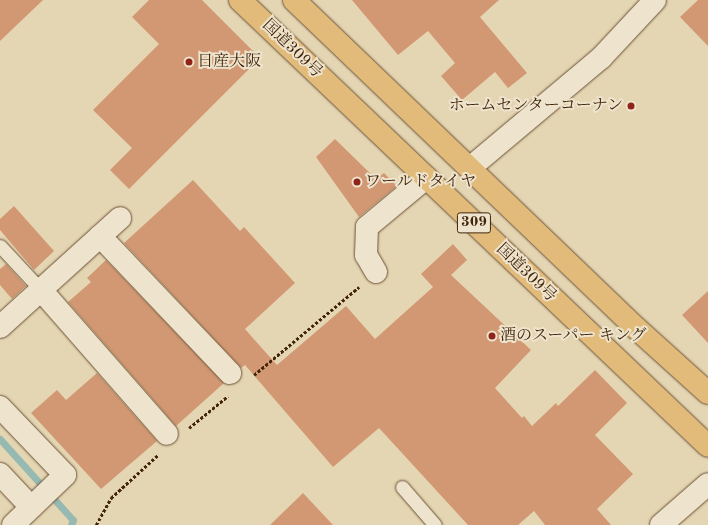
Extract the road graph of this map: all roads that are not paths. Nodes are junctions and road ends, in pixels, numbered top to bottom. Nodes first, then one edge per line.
1 (240, 0) edge
2 (294, 0) edge
3 (655, 0) edge
4 (470, 167) junction
5 (426, 178) junction
6 (120, 218) dead end
7 (100, 236) junction
8 (0, 246) edge
9 (376, 272) dead end
10 (41, 290) junction
11 (0, 327) edge
12 (230, 373) dead end
13 (708, 393) edge
14 (1, 409) edge
15 (167, 434) dead end
16 (708, 446) edge
17 (0, 474) edge
18 (708, 484) edge
19 (402, 487) dead end
20 (34, 505) junction
21 (13, 525) edge
22 (435, 525) edge
23 (661, 525) edge

1 - 5 highway, 国道309号 / 309
2 - 4 highway, 309
3 - 4 street
4 - 13 highway, 309
5 - 9 street
5 - 16 highway, 国道309号 / 309
6 - 7 street
7 - 10 street
7 - 12 street
8 - 10 lane
10 - 11 street
10 - 15 street
14 - 20 street
17 - 20 street
18 - 23 street
19 - 22 lane
20 - 21 street

